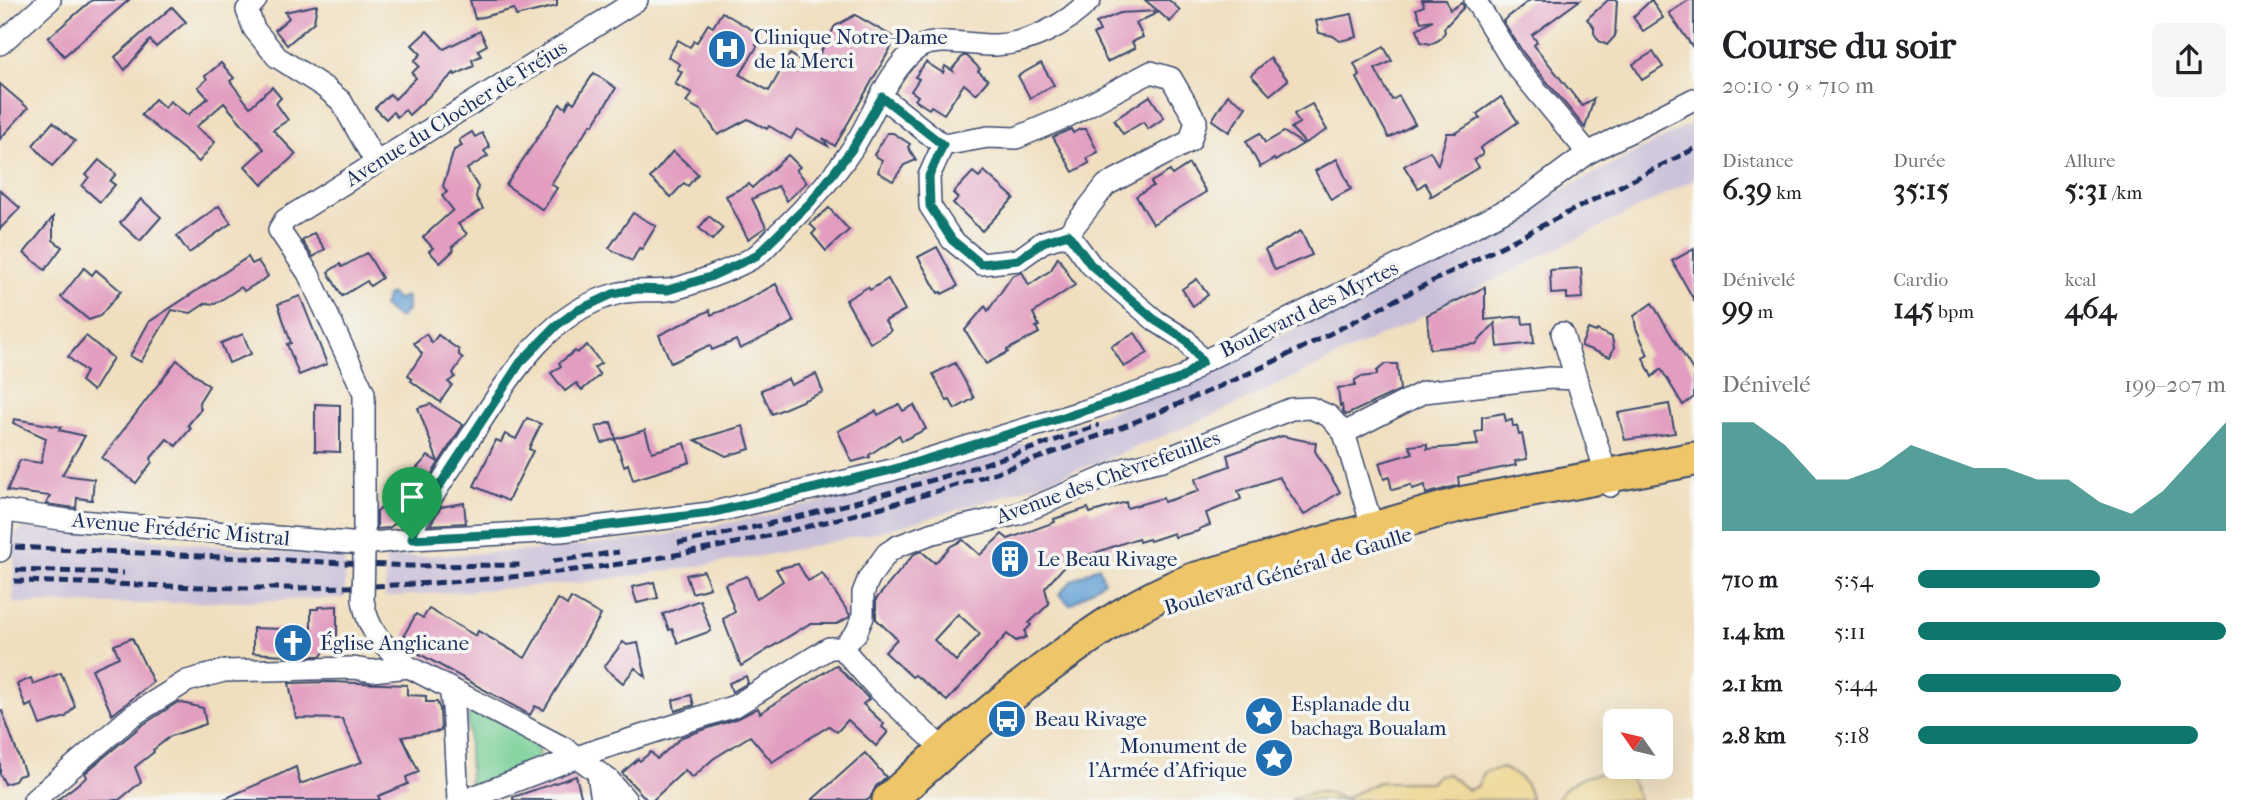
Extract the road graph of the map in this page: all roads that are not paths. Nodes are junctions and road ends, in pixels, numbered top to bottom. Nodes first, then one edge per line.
1 (50, 0) edge
2 (256, 0) edge
3 (637, 0) edge
4 (1090, 0) edge
5 (1475, 0) edge
6 (0, 44) edge
7 (882, 97) junction
8 (1694, 99) edge
9 (943, 145) junction
10 (1588, 153) junction
11 (376, 163) junction
12 (1068, 234) junction
13 (1562, 333) dead end
14 (1202, 362) junction
15 (1576, 379) junction
16 (1344, 433) junction
17 (1694, 459) edge
18 (1694, 476) edge
19 (1610, 484) junction
20 (1, 510) edge
21 (1374, 535) junction
22 (412, 539) junction
23 (363, 549) junction
24 (0, 551) edge
25 (377, 637) junction
26 (842, 648) junction
27 (409, 667) junction
28 (353, 668) junction
29 (450, 690) junction
30 (579, 758) junction
31 (598, 774) junction
32 (930, 777) edge
33 (34, 800) edge
34 (458, 800) edge
35 (465, 800) edge
36 (602, 800) edge
37 (626, 800) edge
38 (889, 800) edge

1 - 6 street
2 - 11 street
3 - 11 street, Avenue du Clocher de Fréjus
4 - 7 street
5 - 10 street
7 - 9 street
7 - 22 street
8 - 10 street, Boulevard des Myrtes
9 - 12 street
9 - 12 street
10 - 14 street, Boulevard des Myrtes
11 - 23 street, Avenue du Clocher de Fréjus
12 - 14 street
13 - 15 street
14 - 22 street, Boulevard des Myrtes
15 - 16 street
15 - 19 street
16 - 21 street
16 - 26 street, Avenue des Chèvrefeuilles
17 - 19 main road, Boulevard Général de Gaulle
18 - 19 main road, Boulevard Général de Gaulle
19 - 21 main road, Boulevard Général de Gaulle
20 - 23 street, Avenue Frédéric Mistral
20 - 24 street
21 - 32 main road, Boulevard Général de Gaulle
22 - 23 street, Boulevard des Myrtes
23 - 25 street, bridge
25 - 27 street
25 - 28 street
26 - 30 street
26 - 32 street
27 - 28 street
27 - 29 street
28 - 33 street
29 - 30 street
29 - 34 street
30 - 31 street
30 - 35 street
31 - 36 street
31 - 37 street
32 - 38 main road, Boulevard Général de Gaulle

